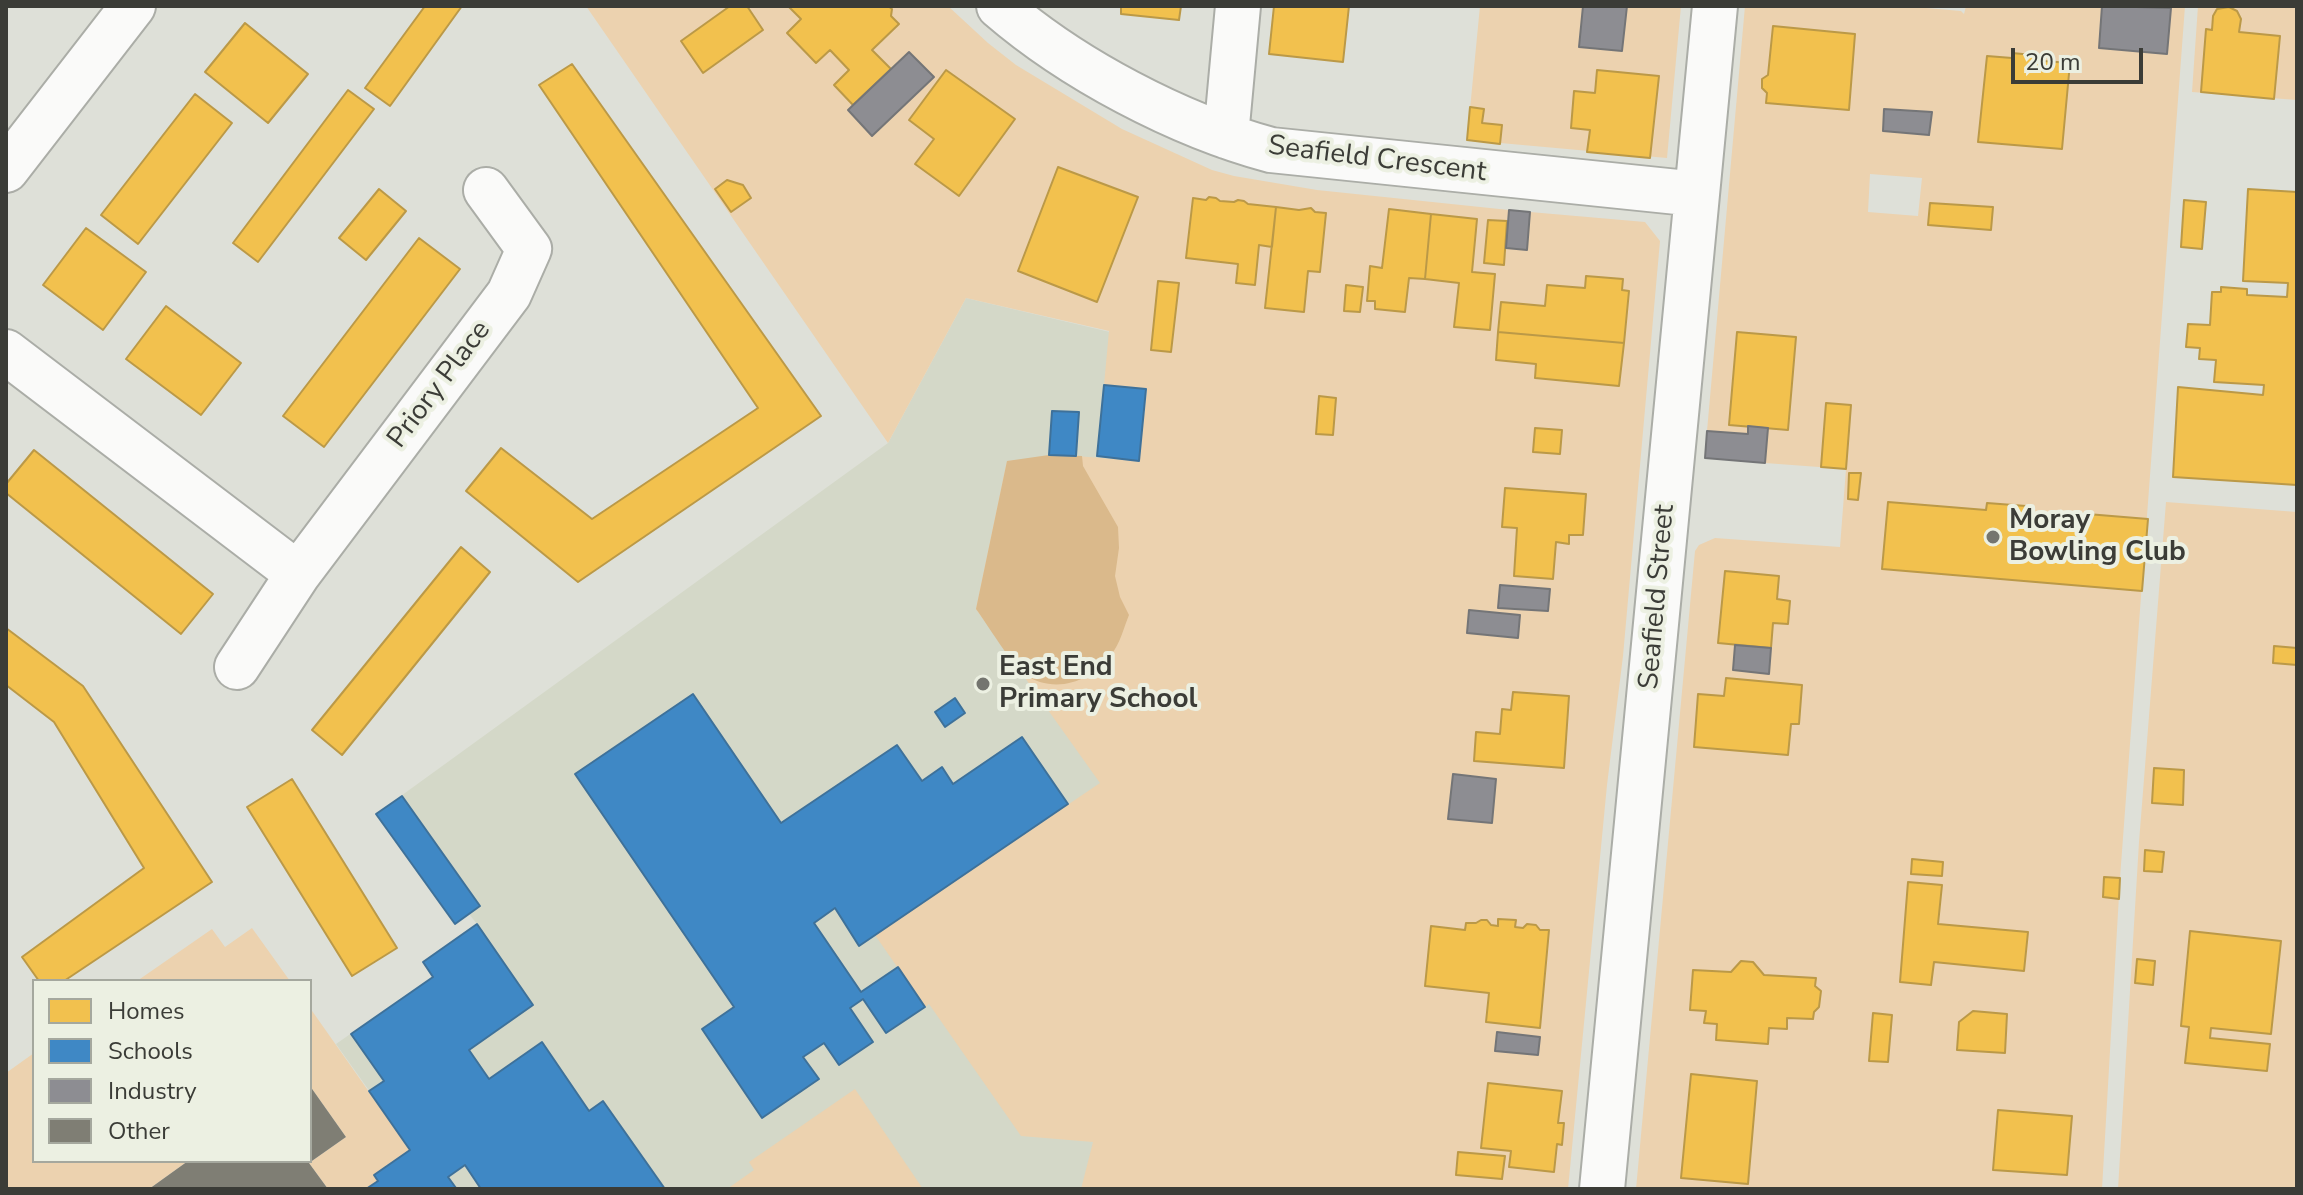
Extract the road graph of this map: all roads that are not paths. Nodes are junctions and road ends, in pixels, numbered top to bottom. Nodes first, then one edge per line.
1 (133, 6) edge
2 (999, 6) edge
3 (1238, 6) edge
4 (1715, 6) edge
5 (1226, 136) junction
6 (6, 170) edge
7 (486, 190) dead end
8 (1697, 194) junction
9 (6, 352) edge
10 (298, 574) junction
11 (237, 667) dead end
12 (1602, 1189) edge

1 - 6 street
2 - 5 street, Seafield Crescent
3 - 5 street
4 - 8 street, Seafield Street
5 - 8 street, Seafield Crescent
7 - 10 street, Priory Place
8 - 12 street, Seafield Street
9 - 10 street
10 - 11 street, Priory Place

